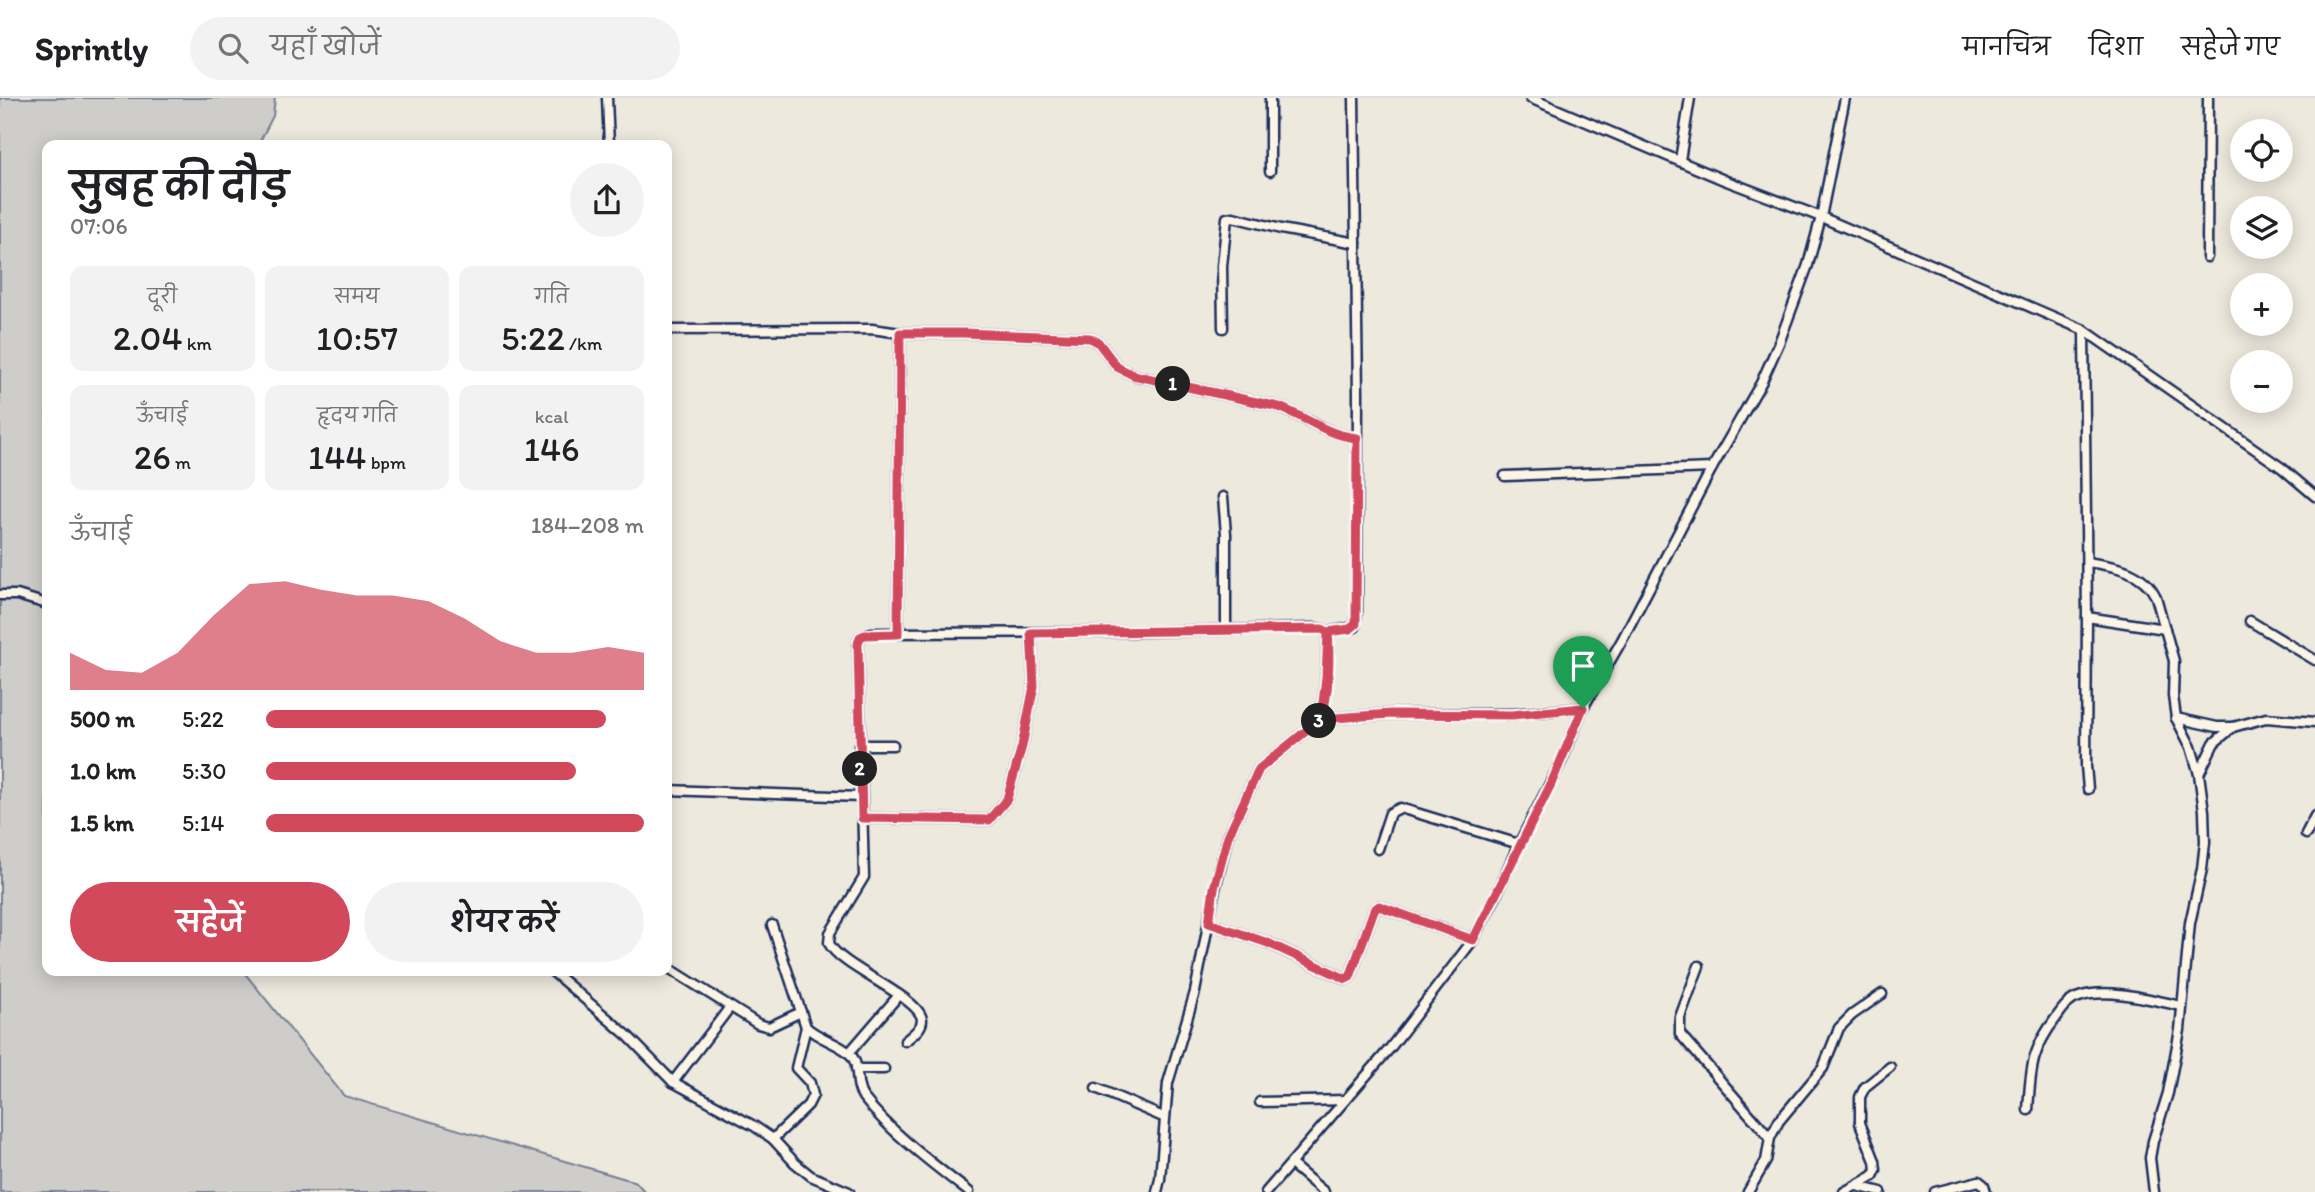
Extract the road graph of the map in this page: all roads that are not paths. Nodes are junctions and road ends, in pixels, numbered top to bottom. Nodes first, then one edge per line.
1 (607, 98) edge
2 (1270, 98) edge
3 (1354, 98) edge
4 (1530, 98) edge
5 (1690, 98) edge
6 (1845, 98) edge
7 (2208, 98) edge
8 (609, 140) edge
9 (1679, 160) junction
10 (1270, 171) dead end
11 (1821, 217) junction
12 (1356, 243) junction
13 (2207, 257) dead end
14 (1223, 328) dead end
15 (672, 330) edge
16 (2084, 330) junction
17 (900, 333) junction
18 (1357, 438) junction
19 (1712, 468) junction
20 (1505, 476) dead end
21 (2315, 496) edge
22 (1223, 497) dead end
23 (2087, 562) junction
24 (0, 595) edge
25 (42, 602) edge
26 (2088, 617) junction
27 (2250, 621) dead end
28 (2165, 629) junction
29 (1226, 630) junction
30 (1328, 632) junction
31 (1031, 633) junction
32 (898, 634) junction
33 (2315, 660) edge
34 (1583, 708) junction
35 (2176, 718) junction
36 (1321, 719) junction
37 (2315, 722) edge
38 (2233, 727) junction
39 (859, 745) junction
40 (893, 745) dead end
41 (2199, 774) junction
42 (2088, 789) dead end
43 (672, 790) edge
44 (861, 797) junction
45 (2315, 816) edge
46 (862, 818) junction
47 (2306, 834) dead end
48 (1519, 844) junction
49 (1378, 849) dead end
50 (1209, 923) junction
51 (772, 925) dead end
52 (1473, 940) junction
53 (1699, 966) dead end
54 (672, 970) edge
55 (558, 976) edge
56 (1882, 994) dead end
57 (899, 995) junction
58 (2182, 1006) junction
59 (730, 1007) junction
60 (801, 1012) junction
61 (806, 1027) junction
62 (905, 1041) dead end
63 (849, 1053) junction
64 (1890, 1068) dead end
65 (856, 1069) junction
66 (884, 1069) dead end
67 (673, 1082) junction
68 (1096, 1088) dead end
69 (1345, 1100) junction
70 (1260, 1102) dead end
71 (2028, 1110) dead end
72 (1163, 1117) junction
73 (1770, 1138) junction
74 (773, 1139) junction
75 (1291, 1164) junction
76 (1857, 1186) junction
77 (849, 1192) edge
78 (969, 1192) edge
79 (1157, 1192) edge
80 (1266, 1192) edge
81 (1324, 1192) edge
82 (1748, 1192) edge
83 (1844, 1192) edge
84 (1881, 1192) edge
85 (1935, 1192) edge
86 (1986, 1192) edge
87 (2154, 1192) edge

1 - 8 street
2 - 10 street
3 - 12 street
4 - 9 street
5 - 9 street
6 - 11 street
7 - 13 street
9 - 11 street
11 - 16 street
11 - 19 street
12 - 14 street
12 - 18 street
15 - 17 street
16 - 21 street
16 - 23 street
17 - 18 street
17 - 32 street
18 - 30 street
19 - 20 street
19 - 34 street
22 - 29 street
23 - 26 street
23 - 28 street
24 - 25 street
26 - 28 street
26 - 42 street
27 - 33 street
28 - 35 street
29 - 30 street
29 - 31 street
30 - 36 street
31 - 32 street
31 - 46 street
32 - 39 street
34 - 36 street
34 - 48 street
35 - 38 street
35 - 41 street
36 - 50 street
37 - 38 street
38 - 41 street
39 - 40 street
39 - 44 street
41 - 58 street
43 - 44 street
44 - 46 street
45 - 47 street
46 - 57 street
48 - 49 street
48 - 52 street
50 - 52 street
50 - 72 street
51 - 60 street
52 - 69 street
53 - 73 street
54 - 59 street
55 - 67 street
56 - 73 street
57 - 62 street
57 - 63 street
58 - 71 street
58 - 87 street
59 - 60 street
59 - 67 street
60 - 61 street
61 - 63 street
61 - 74 street
63 - 65 street
64 - 76 street
65 - 66 street
65 - 78 street
67 - 74 street
68 - 72 street
69 - 70 street
69 - 75 street
72 - 79 street
73 - 82 street
74 - 77 street
75 - 80 street
75 - 81 street
76 - 83 street
76 - 84 street
85 - 86 street

